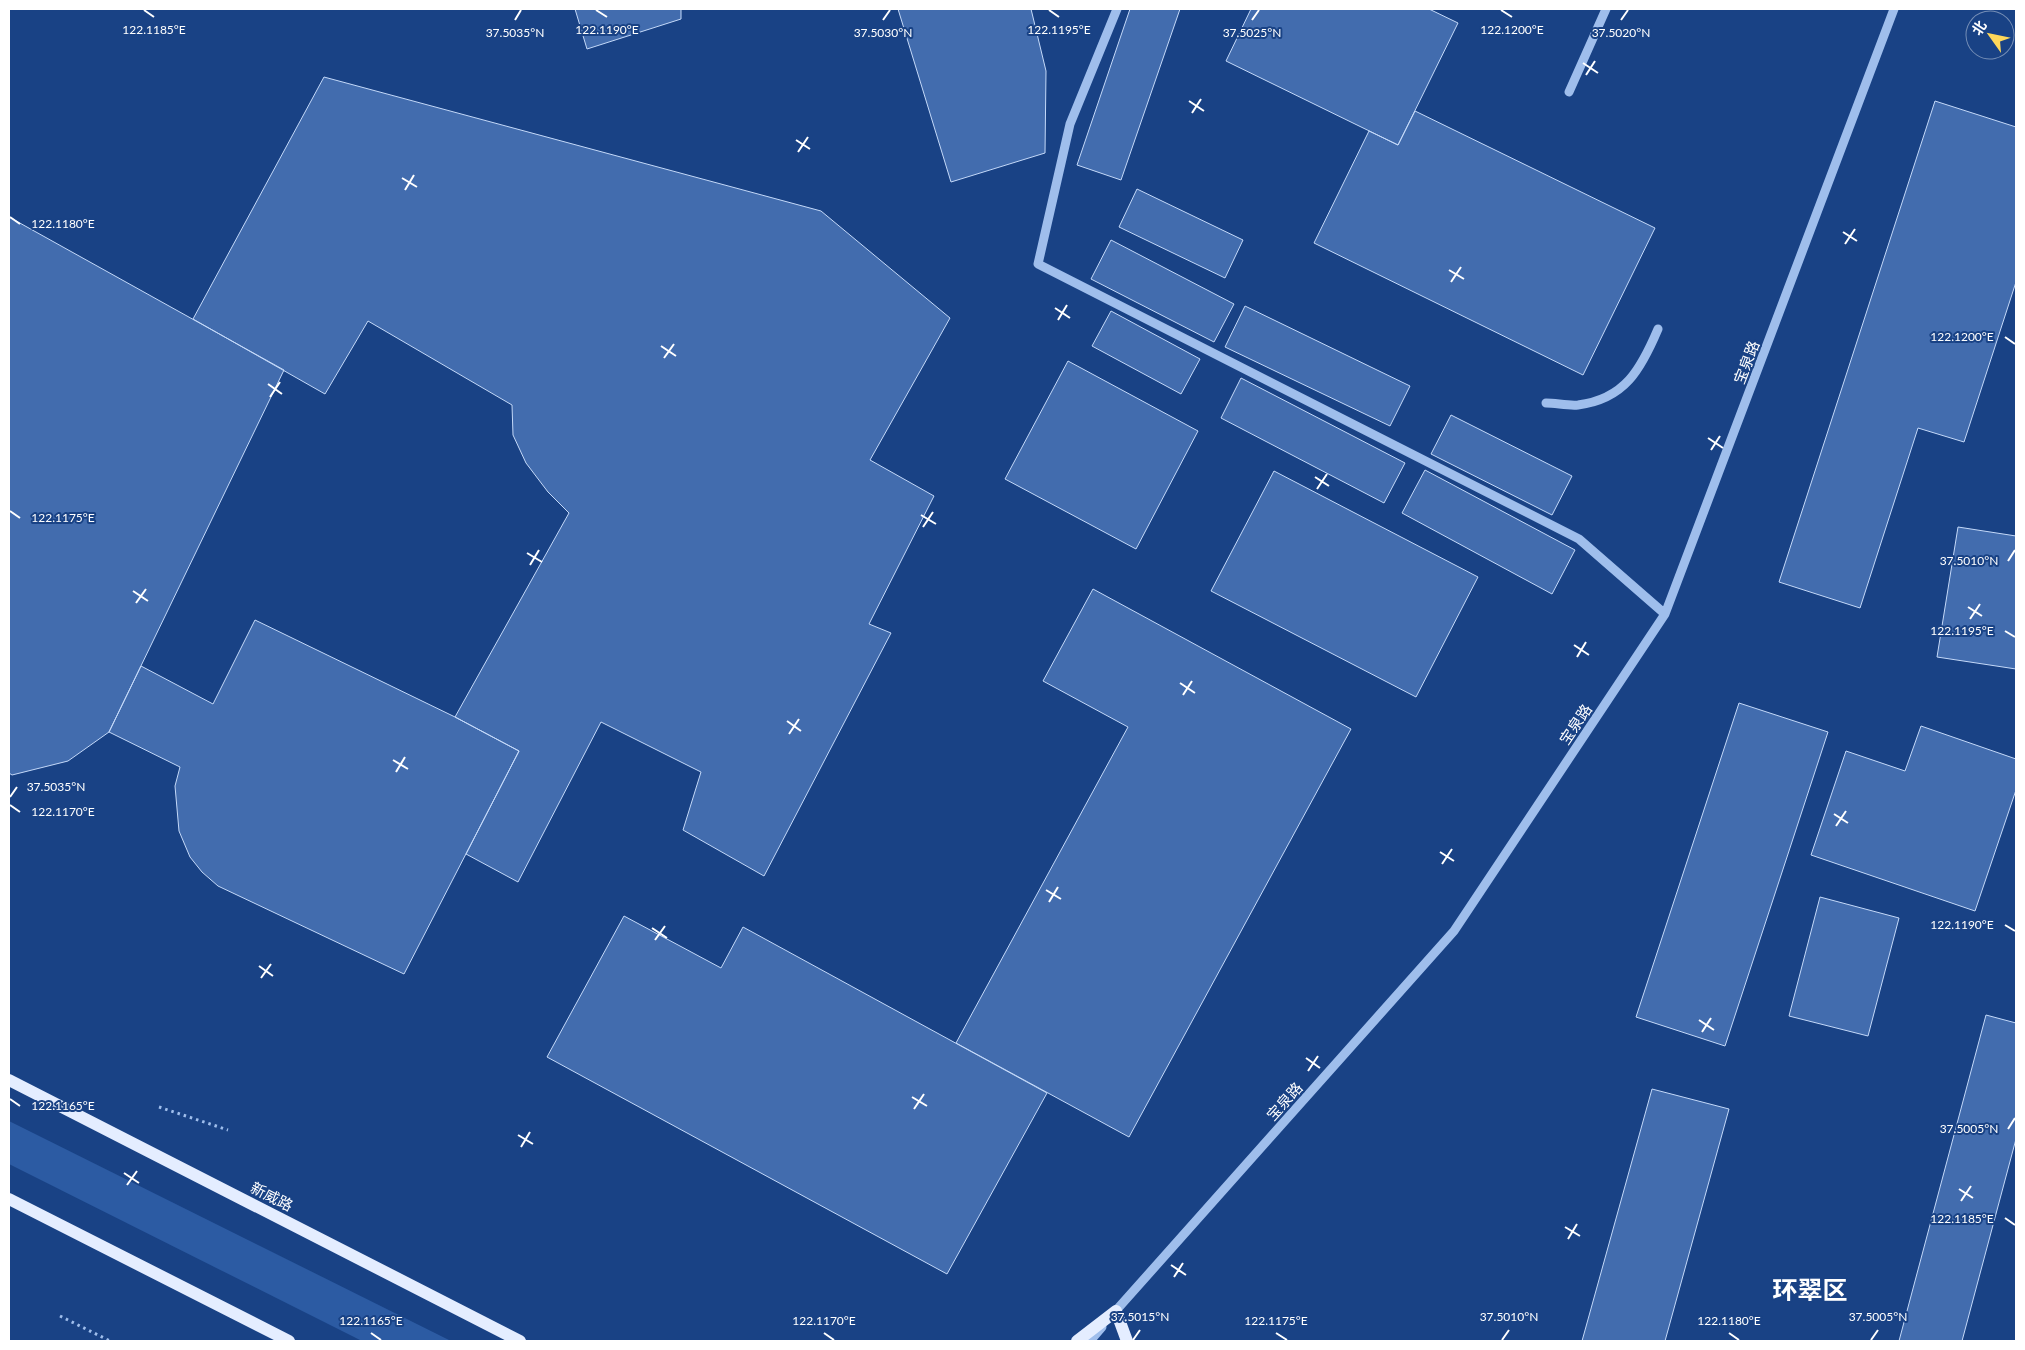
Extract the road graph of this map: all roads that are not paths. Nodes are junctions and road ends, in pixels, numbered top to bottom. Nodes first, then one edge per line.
1 (1117, 9) edge
2 (1606, 9) edge
3 (1894, 9) edge
4 (1569, 92) dead end
5 (1658, 329) dead end
6 (1546, 402) dead end
7 (1665, 614) junction
8 (9, 1080) edge
9 (9, 1199) edge
10 (1116, 1311) junction
11 (289, 1341) edge
12 (520, 1341) edge
13 (1076, 1341) edge
14 (1090, 1341) edge
15 (1127, 1341) edge

1 - 7 street
2 - 4 street
3 - 7 street, 宝泉路
5 - 6 street
7 - 10 street, 宝泉路
8 - 12 main road, 新威路
9 - 11 main road
10 - 13 main road
10 - 14 street, 宝泉路
10 - 15 main road

